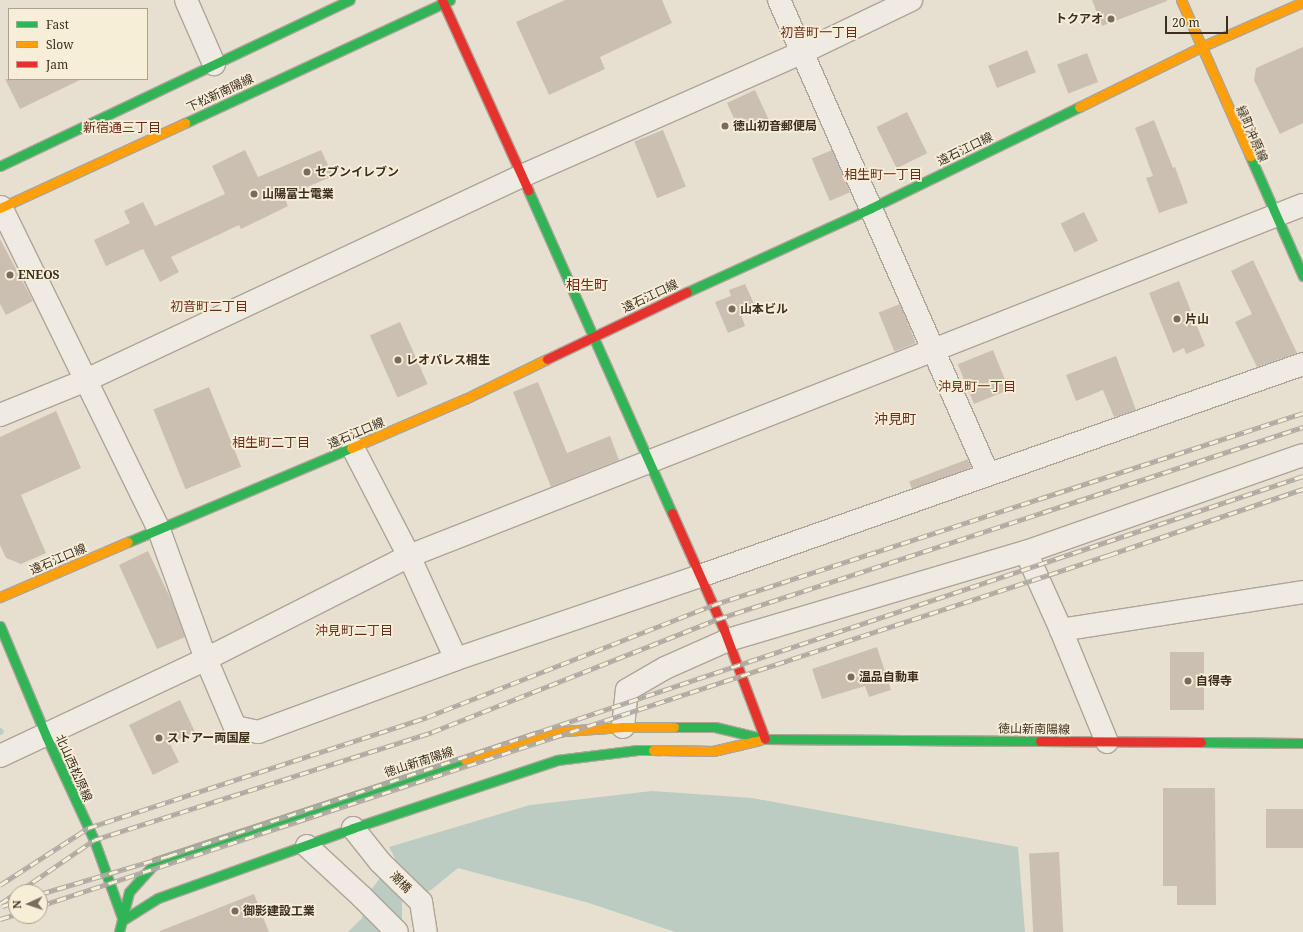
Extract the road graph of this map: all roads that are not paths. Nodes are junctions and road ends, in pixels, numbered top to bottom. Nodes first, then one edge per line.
1 (186, 0) edge
2 (350, 0) edge
3 (779, 0) edge
4 (911, 0) edge
5 (1181, 0) edge
6 (445, 1) edge
7 (1303, 2) edge
8 (1201, 47) junction
9 (803, 52) junction
10 (214, 64) junction
11 (0, 166) edge
12 (522, 176) junction
13 (1303, 205) edge
14 (0, 207) edge
15 (871, 208) junction
16 (1275, 215) junction
17 (1303, 276) edge
18 (594, 335) junction
19 (934, 350) junction
20 (1303, 364) edge
21 (84, 382) junction
22 (0, 415) edge
23 (353, 448) junction
24 (1303, 455) edge
25 (649, 461) junction
26 (988, 474) junction
27 (158, 530) junction
28 (1026, 552) junction
29 (409, 556) junction
30 (700, 576) junction
31 (1303, 592) edge
32 (0, 597) edge
33 (0, 626) edge
34 (1061, 630) junction
35 (728, 640) junction
36 (206, 659) junction
37 (456, 659) junction
38 (623, 727) junction
39 (46, 736) junction
40 (765, 739) junction
41 (1107, 742) junction
42 (1303, 742) edge
43 (2, 753) edge
44 (354, 828) junction
45 (307, 846) junction
46 (123, 920) junction
47 (119, 932) edge
48 (396, 932) edge
49 (426, 932) edge

1 - 10 street
2 - 10 street
3 - 9 street
4 - 9 street
5 - 8 street, 緑町沖原線
6 - 12 street
6 - 14 street, 下松新南陽線
7 - 8 street, 遠石江口線
8 - 15 street, 遠石江口線
8 - 16 street, 緑町沖原線
9 - 12 street
9 - 15 street
10 - 11 street
12 - 18 street
12 - 21 street
13 - 16 street
14 - 21 street
15 - 18 street, 遠石江口線
15 - 19 street
16 - 17 street, 緑町沖原線
16 - 19 street
18 - 23 street, 遠石江口線
18 - 25 street
19 - 25 street
19 - 26 street
20 - 26 street
21 - 22 street
21 - 27 street
23 - 27 street, 遠石江口線
23 - 29 street
24 - 28 street
25 - 29 street
25 - 30 street
26 - 30 street
27 - 32 street, 遠石江口線
27 - 36 street
28 - 34 street
28 - 35 street
29 - 36 street
29 - 37 street
30 - 35 street
30 - 37 street
31 - 34 street
33 - 39 street, 北山西松原線
34 - 41 street
35 - 38 street
35 - 40 street
36 - 37 street
36 - 39 street
38 - 40 street, 徳山新南陽線
38 - 46 street, 徳山新南陽線
39 - 43 street
39 - 46 street, 北山西松原線
40 - 41 street, 徳山新南陽線
40 - 44 street, 徳山新南陽線
41 - 42 street, 徳山新南陽線
44 - 45 street, 徳山新南陽線
44 - 49 street, 潮橋
45 - 46 street, 徳山新南陽線
45 - 48 street
46 - 47 street, 徳山新南陽線

